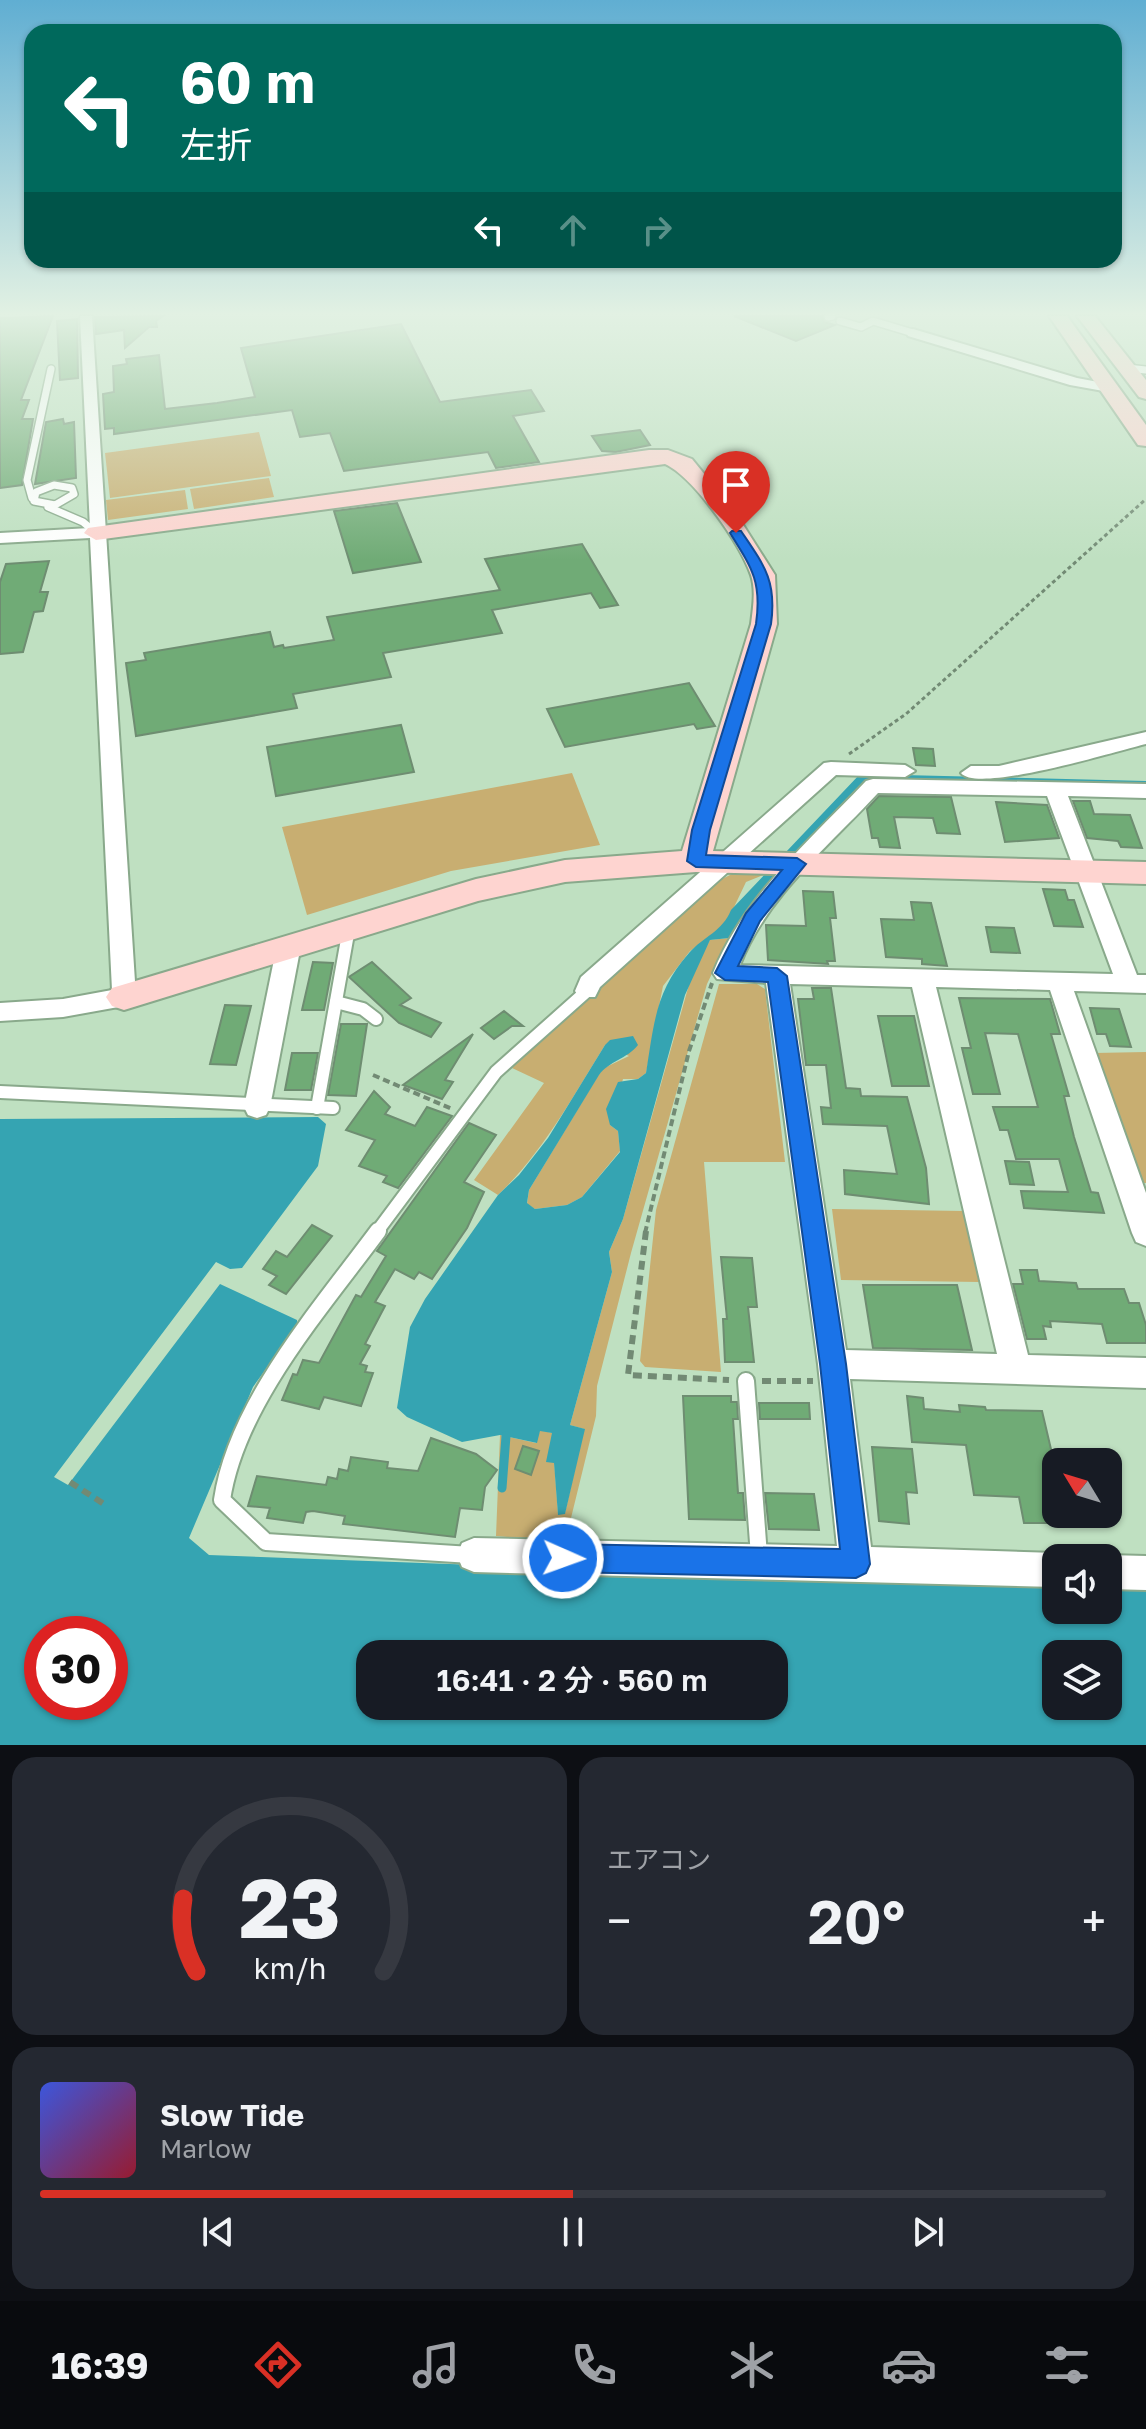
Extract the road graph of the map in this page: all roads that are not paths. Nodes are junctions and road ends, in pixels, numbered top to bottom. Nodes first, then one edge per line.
1 (45, 397) edge
2 (90, 397) edge
3 (1116, 397) edge
4 (1146, 440) edge
5 (32, 498) junction
6 (41, 505) junction
7 (96, 533) junction
8 (0, 538) edge
9 (1146, 738) edge
10 (1055, 789) junction
11 (1146, 791) edge
12 (711, 862) junction
13 (797, 864) junction
14 (1086, 871) junction
15 (1146, 873) edge
16 (349, 928) junction
17 (289, 945) junction
18 (777, 976) junction
19 (922, 979) junction
20 (1059, 982) junction
21 (1138, 984) edge
22 (587, 991) joint
23 (124, 997) junction
24 (336, 1002) junction
25 (0, 1012) edge
26 (376, 1019) dead end
27 (0, 1092) edge
28 (257, 1107) junction
29 (317, 1108) junction
30 (333, 1108) dead end
31 (1146, 1233) edge
32 (1016, 1369) junction
33 (826, 1372) junction
34 (1146, 1373) edge
35 (746, 1381) road end
36 (474, 1555) joint
37 (759, 1560) junction
38 (1042, 1560) edge
39 (856, 1564) junction
40 (1122, 1566) edge
41 (1146, 1573) edge

1 - 5 lane
2 - 7 street
3 - 4 street
5 - 6 lane
5 - 6 lane
6 - 7 lane
7 - 8 street
7 - 12 street
7 - 23 street
9 - 12 street
10 - 11 street
10 - 13 street
10 - 14 street
12 - 13 street
12 - 16 street
12 - 22 street
13 - 14 street
13 - 18 street
14 - 15 street
14 - 21 street
16 - 17 street
16 - 24 lane
17 - 23 street
17 - 28 street
18 - 19 street
18 - 33 street
19 - 20 street
19 - 32 street
20 - 21 street
20 - 31 street
22 - 36 lane
23 - 25 street
24 - 26 lane
24 - 29 lane
27 - 28 lane
28 - 29 lane
29 - 30 lane
32 - 33 street
32 - 34 street
33 - 39 street
35 - 37 lane
36 - 37 street
37 - 39 street
38 - 39 street
40 - 41 street

